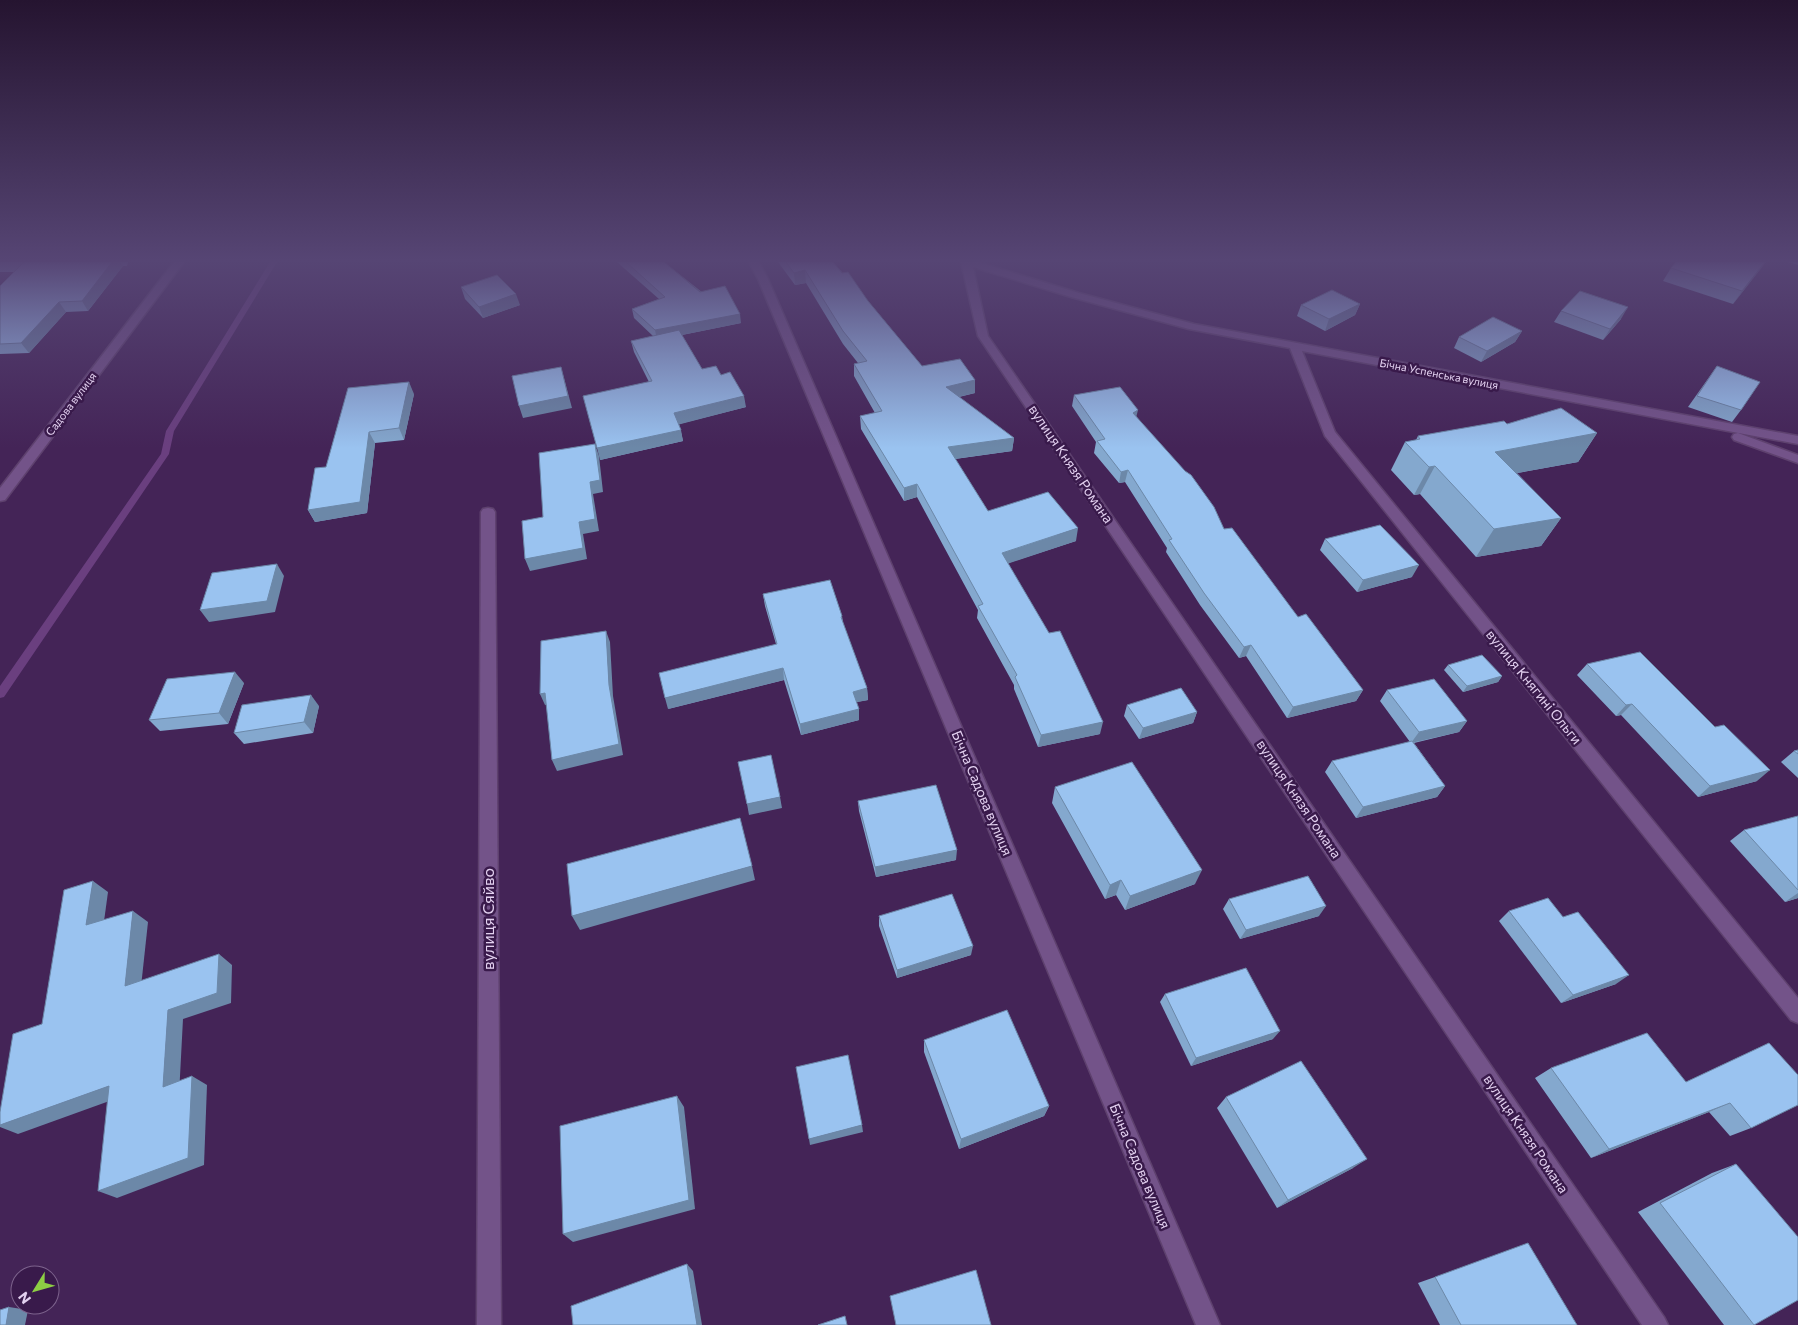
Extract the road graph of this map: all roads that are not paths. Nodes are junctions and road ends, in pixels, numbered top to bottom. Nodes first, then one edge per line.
1 (132, 324) edge
2 (782, 324) edge
3 (981, 324) edge
4 (1185, 324) edge
5 (1295, 347) junction
6 (1702, 423) junction
7 (1798, 440) edge
8 (1798, 458) edge
9 (0, 497) edge
10 (488, 512) dead end
11 (1798, 1013) edge
12 (489, 1325) edge
13 (1208, 1325) edge
14 (1656, 1325) edge

1 - 9 street, Садова вулиця
2 - 13 street, Бічна Садова вулиця
3 - 14 street, вулиця Князя Романа
4 - 5 street, Бічна Успенська вулиця
5 - 6 street, Бічна Успенська вулиця
5 - 11 street, вулиця Княгині Ольги
6 - 7 street, Бічна Успенська вулиця
6 - 8 street
10 - 12 street, вулиця Сяйво

